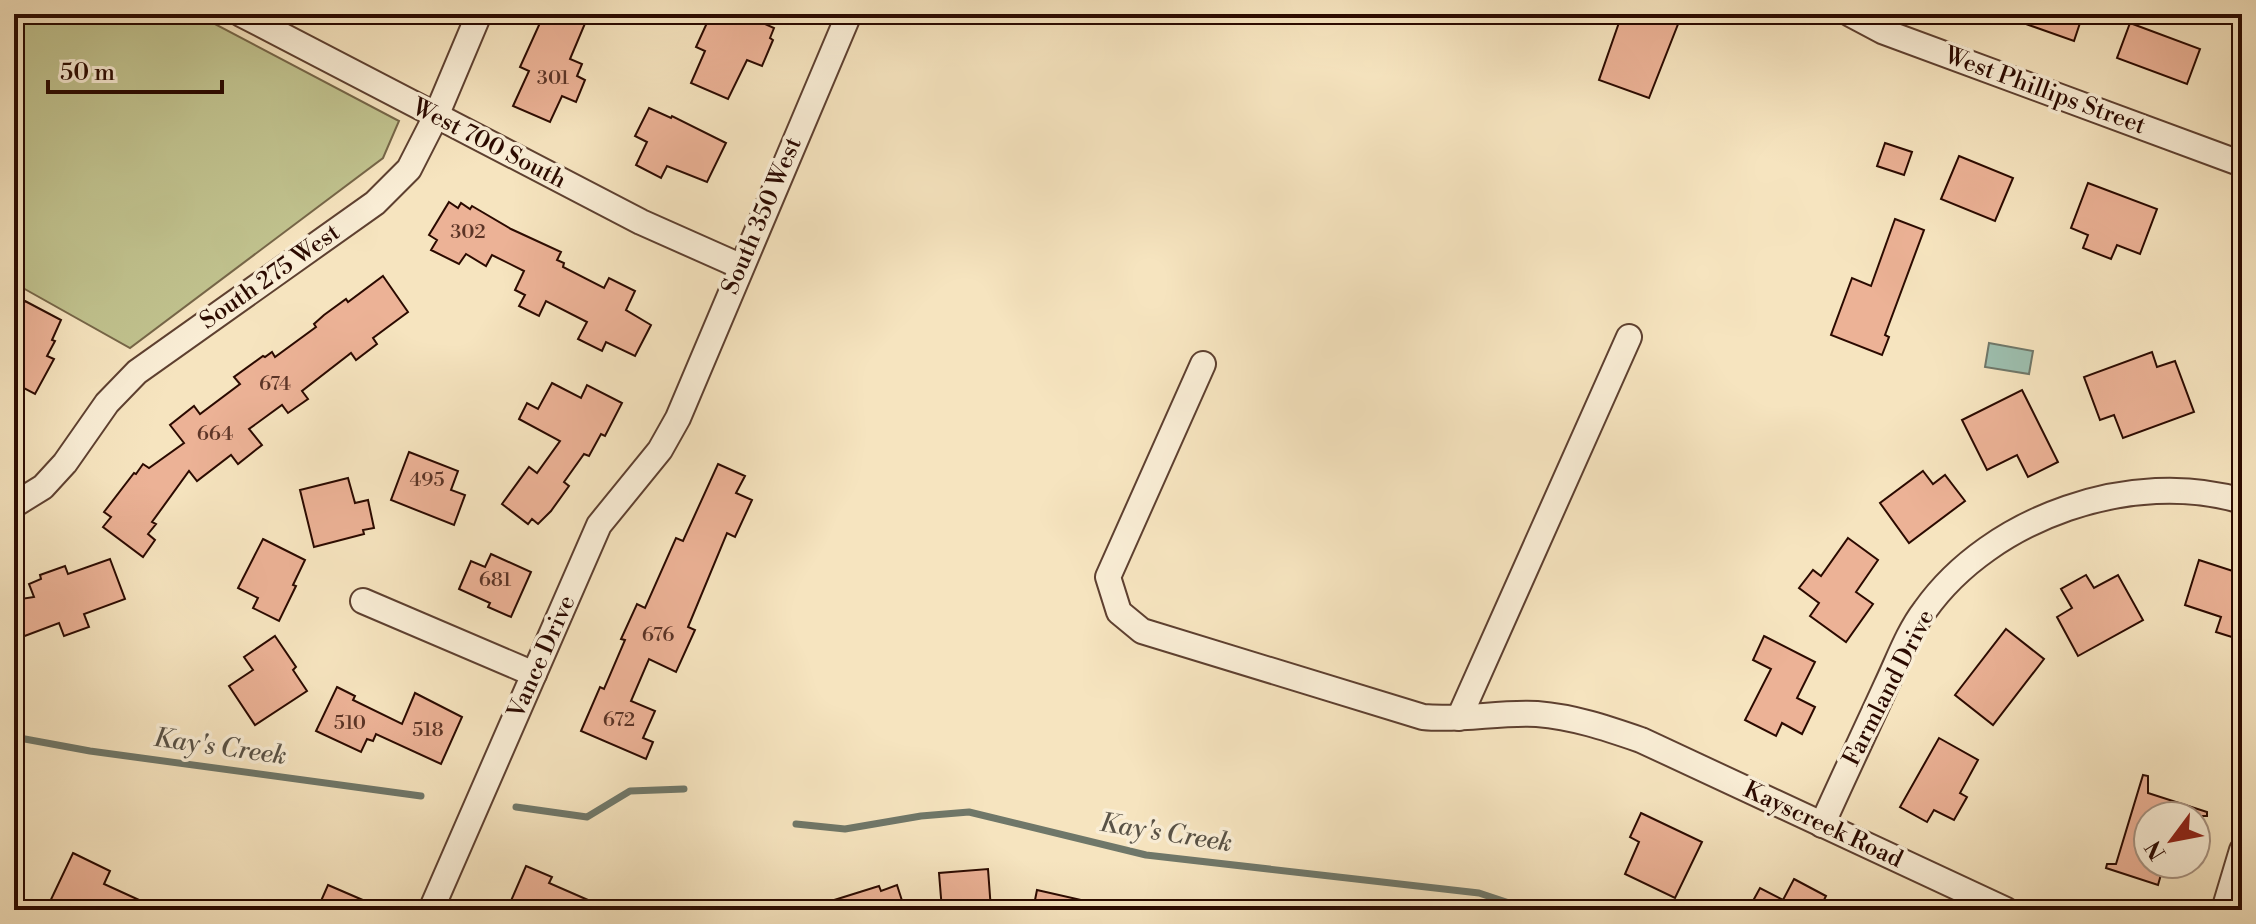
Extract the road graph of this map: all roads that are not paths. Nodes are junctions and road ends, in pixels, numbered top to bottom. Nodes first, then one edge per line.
1 (241, 14) edge
2 (479, 14) edge
3 (849, 14) edge
4 (1850, 14) edge
5 (436, 116) junction
6 (2242, 164) edge
7 (740, 266) junction
8 (1629, 337) dead end
9 (1203, 364) dead end
10 (678, 418) joint
11 (2242, 501) edge
12 (14, 505) edge
13 (363, 601) dead end
14 (534, 674) junction
15 (1459, 718) junction
16 (1822, 825) junction
17 (2242, 850) edge
18 (431, 910) edge
19 (2006, 910) edge
20 (2224, 910) edge

1 - 5 street, West 700 South
2 - 5 street, South 275 West
3 - 7 street, South 350 West
4 - 6 street, West Phillips Street
5 - 7 street, West 700 South
5 - 12 street, South 275 West
7 - 10 street, South 350 West
8 - 15 street
9 - 15 street, Kayscreek Road
10 - 14 street, Vance Drive
11 - 16 street, Farmland Drive
13 - 14 street
14 - 18 street, Vance Drive
15 - 16 street, Kayscreek Road
16 - 19 street, Kayscreek Road
17 - 20 street

